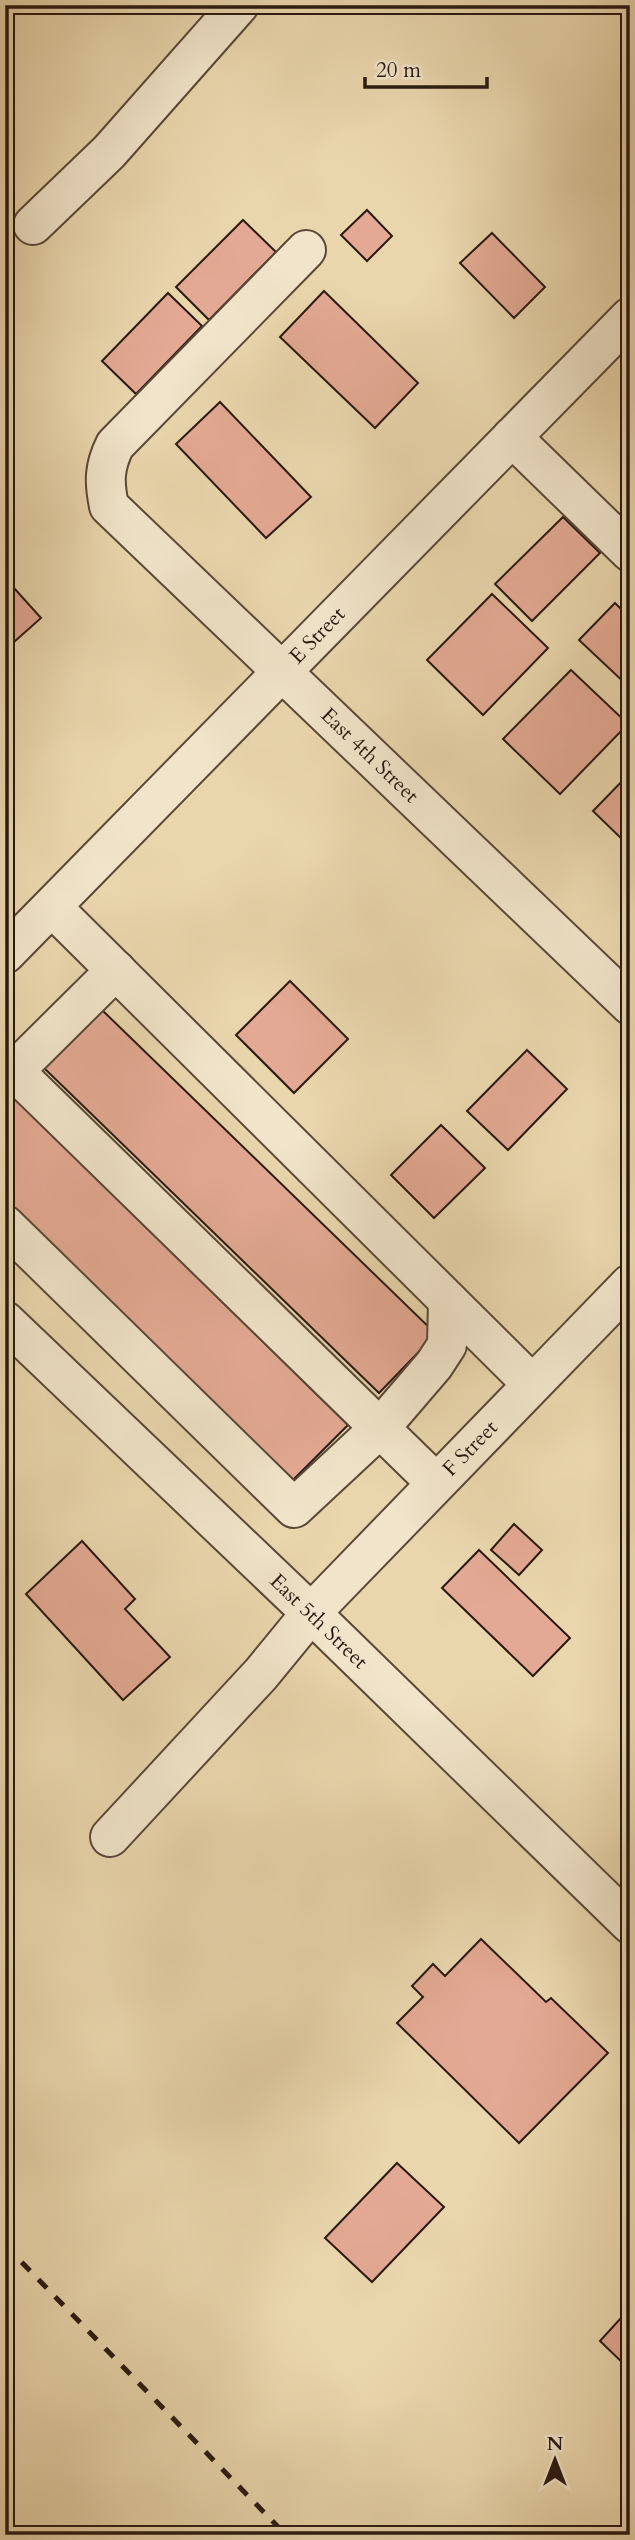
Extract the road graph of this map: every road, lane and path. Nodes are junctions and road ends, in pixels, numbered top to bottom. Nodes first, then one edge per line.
1 (239, 5) edge
2 (33, 225) dead end
3 (306, 250) dead end
4 (630, 317) edge
5 (512, 437) junction
6 (630, 552) edge
7 (282, 671) junction
8 (52, 907) junction
9 (5, 954) edge
10 (116, 970) junction
11 (630, 1005) edge
12 (8, 1071) edge
13 (5, 1225) edge
14 (630, 1284) edge
15 (448, 1301) junction
16 (5, 1321) edge
17 (532, 1384) junction
18 (380, 1428) junction
19 (436, 1483) junction
20 (311, 1613) junction
21 (110, 1837) dead end
22 (630, 1924) edge

1 - 2 street
3 - 7 street, East 4th Street
4 - 5 street, E Street
5 - 6 street
5 - 7 street, E Street
7 - 8 street, E Street
7 - 11 street, East 4th Street
8 - 9 street, E Street
8 - 10 street
10 - 12 street
10 - 15 street
12 - 18 street
13 - 18 street
14 - 17 street, F Street
15 - 17 street
15 - 18 street
16 - 20 street, East 5th Street
17 - 19 street, F Street
18 - 19 street
19 - 20 street, F Street
20 - 21 street, F Street
20 - 22 street, East 5th Street

